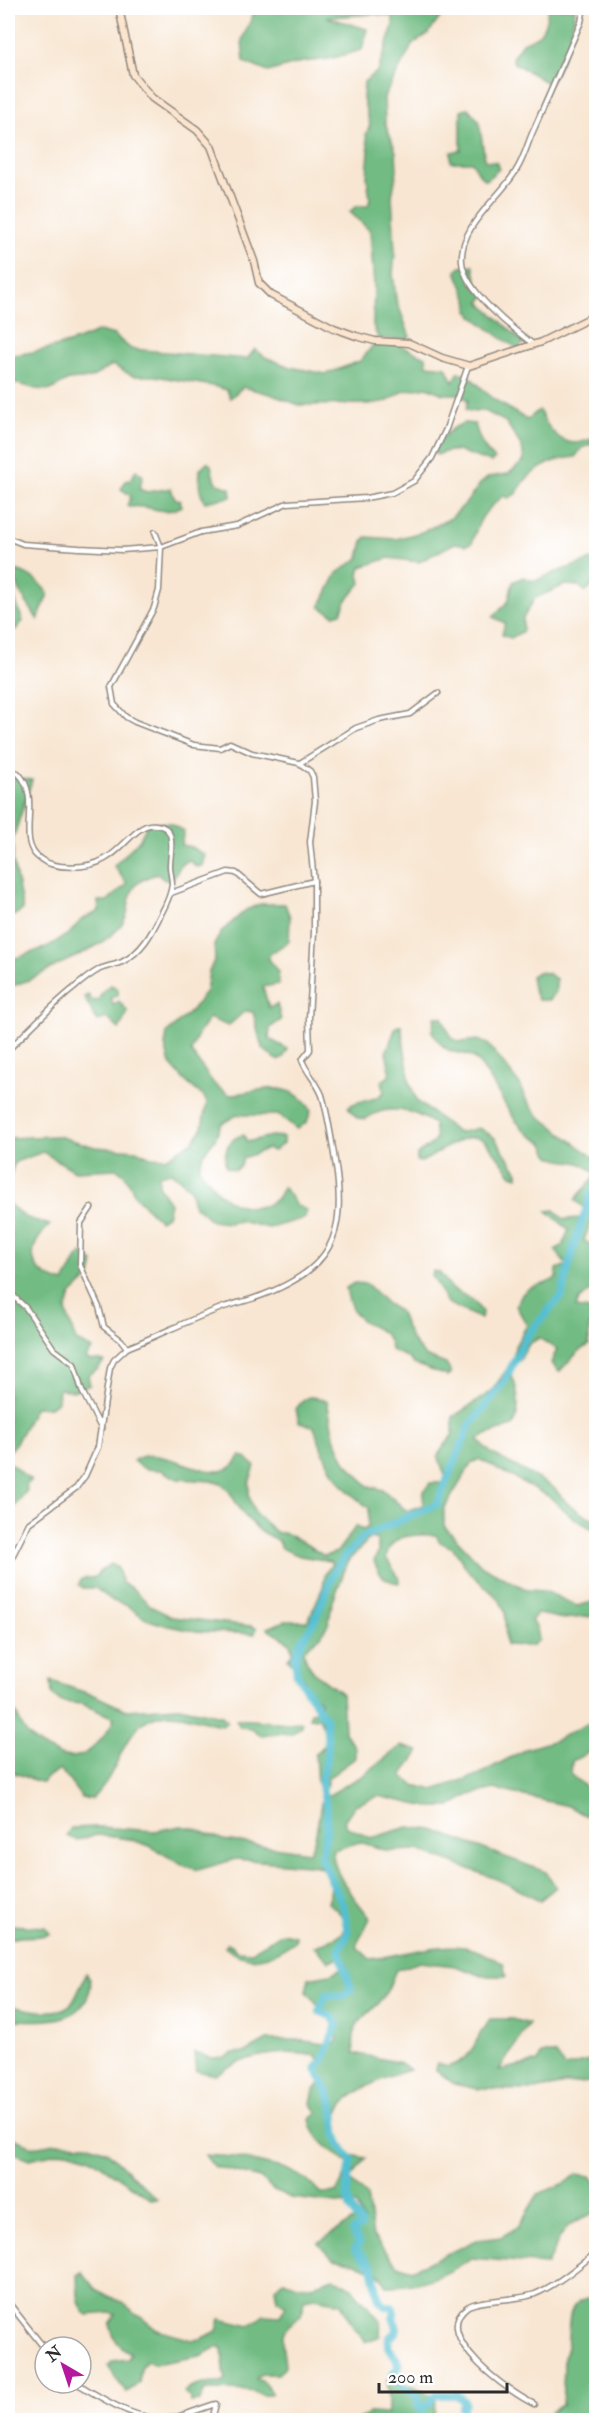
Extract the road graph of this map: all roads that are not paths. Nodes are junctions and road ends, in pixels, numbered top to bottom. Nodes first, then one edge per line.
1 (118, 8) edge
2 (584, 8) edge
3 (597, 315) edge
4 (533, 344) junction
5 (469, 366) junction
6 (155, 532) dead end
7 (8, 537) edge
8 (161, 547) junction
9 (438, 693) dead end
10 (299, 763) junction
11 (8, 770) edge
12 (314, 880) junction
13 (172, 882) junction
14 (181, 888) junction
15 (170, 893) junction
16 (8, 1050) edge
17 (91, 1208) dead end
18 (8, 1291) edge
19 (127, 1348) junction
20 (102, 1429) junction
21 (8, 1565) edge
22 (8, 1633) edge
23 (8, 1695) edge
24 (597, 2253) edge
25 (8, 2302) edge
26 (34, 2335) edge
27 (93, 2393) edge
28 (534, 2404) dead end
29 (146, 2419) edge
30 (212, 2421) edge

1 - 5 street
2 - 4 street
3 - 4 street
4 - 5 street
5 - 8 street
6 - 8 street
7 - 8 street
8 - 10 street
9 - 10 street
10 - 12 street
11 - 13 street
12 - 14 street
12 - 19 street
13 - 14 street
13 - 15 street
14 - 15 street
15 - 16 street
17 - 19 street
18 - 20 street
19 - 20 street
20 - 21 street
22 - 23 street
24 - 28 street
25 - 26 street
27 - 29 street
29 - 30 street

